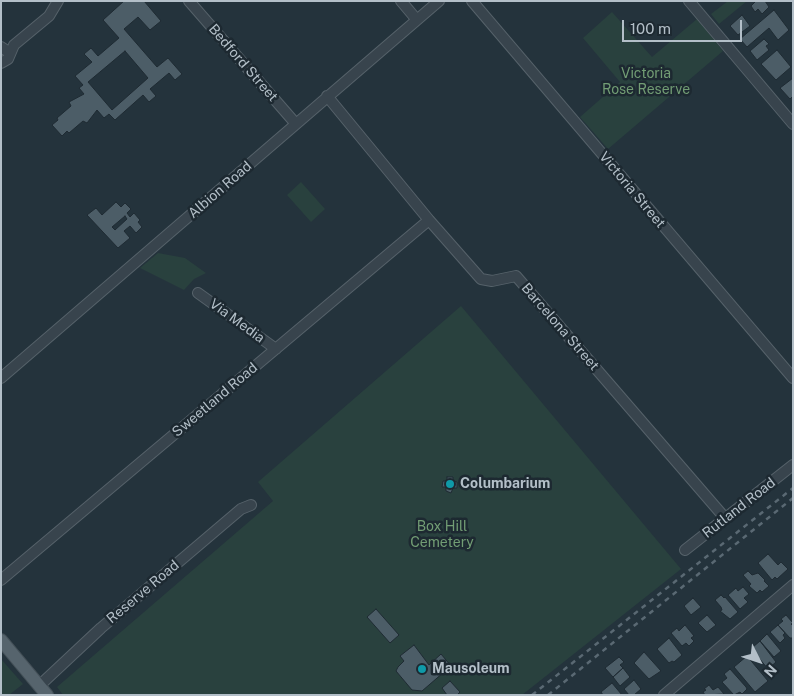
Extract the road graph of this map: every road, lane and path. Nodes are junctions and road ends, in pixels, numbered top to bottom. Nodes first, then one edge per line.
1 (189, 1) edge
2 (401, 1) edge
3 (439, 1) edge
4 (472, 1) edge
5 (689, 1) edge
6 (53, 3) edge
7 (417, 20) junction
8 (6, 50) edge
9 (1, 63) edge
10 (327, 96) junction
11 (296, 124) junction
12 (793, 124) edge
13 (429, 220) junction
14 (198, 294) dead end
15 (276, 349) junction
16 (1, 378) edge
17 (793, 378) edge
18 (793, 465) edge
19 (251, 505) dead end
20 (725, 518) junction
21 (685, 550) dead end
22 (1, 580) edge
23 (793, 585) edge
24 (1, 640) edge
25 (43, 690) edge
26 (664, 695) edge

1 - 11 street, Bedford Street
2 - 7 street
3 - 7 street, Albion Road
4 - 17 street, Victoria Street
5 - 12 street
6 - 8 street
7 - 10 street, Albion Road
8 - 9 street
10 - 11 street, Albion Road
10 - 13 street, Barcelona Street
11 - 16 street, Albion Road
13 - 15 street, Sweetland Road
13 - 20 street, Barcelona Street
14 - 15 street, Via Media
15 - 22 street, Sweetland Road
18 - 20 street, Rutland Road
19 - 25 street, Reserve Road
20 - 21 street, Rutland Road
23 - 26 street
24 - 25 main road

